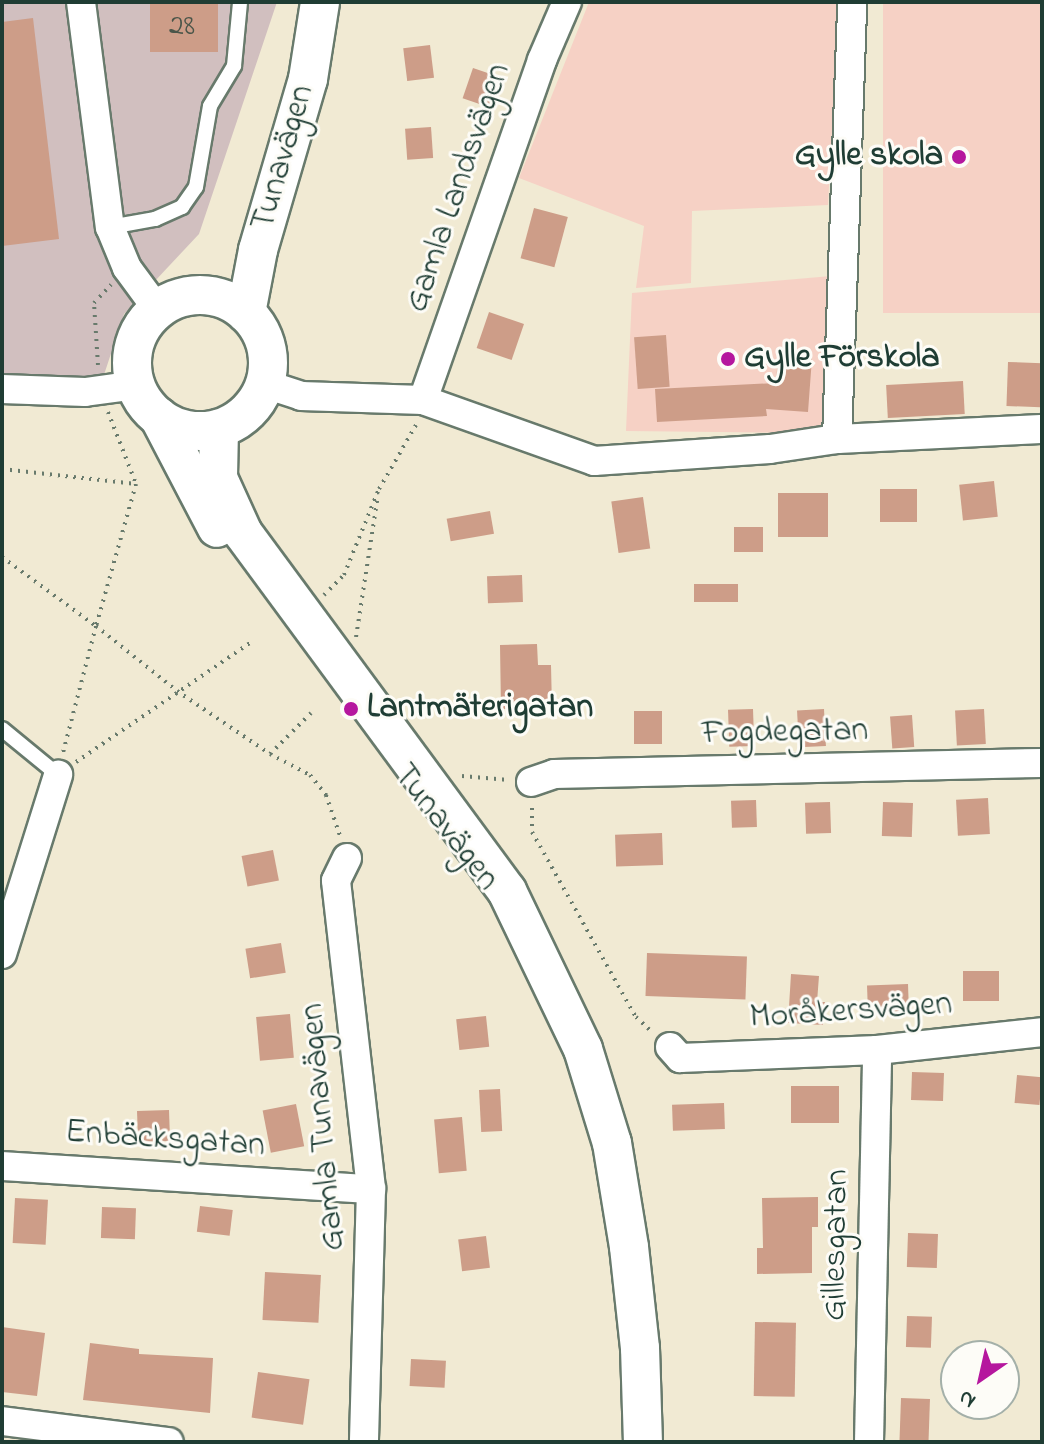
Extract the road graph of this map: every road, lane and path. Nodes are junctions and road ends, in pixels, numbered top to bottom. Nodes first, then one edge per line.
1 (81, 2) edge
2 (240, 2) edge
3 (320, 2) edge
4 (567, 2) edge
5 (852, 2) edge
6 (110, 227) junction
7 (127, 268) junction
8 (158, 310) junction
9 (246, 313) junction
10 (265, 384) junction
11 (118, 388) junction
12 (2, 389) edge
13 (423, 400) junction
14 (159, 417) junction
15 (219, 429) junction
16 (1042, 429) edge
17 (837, 439) junction
18 (2, 469) edge
19 (136, 484) junction
20 (379, 489) junction
21 (2, 557) edge
22 (320, 598) dead end
23 (96, 626) junction
24 (253, 641) dead end
25 (357, 651) dead end
26 (177, 691) junction
27 (311, 713) dead end
28 (2, 729) edge
29 (270, 754) junction
30 (1042, 763) edge
31 (58, 775) junction
32 (447, 775) dead end
33 (531, 782) junction
34 (347, 858) joint
35 (2, 954) edge
36 (1042, 1032) edge
37 (670, 1047) joint
38 (583, 1049) junction
39 (877, 1050) junction
40 (2, 1166) edge
41 (371, 1189) junction
42 (2, 1421) edge
43 (169, 1442) edge
44 (364, 1442) edge
45 (643, 1442) edge
46 (869, 1442) edge

1 - 6 street
2 - 6 lane
3 - 9 street, Tunavägen
4 - 13 street, Gamla Landsvägen
5 - 17 street
6 - 7 street
7 - 8 street
7 - 11 path
8 - 9 street
8 - 11 street
9 - 10 street
10 - 13 street
10 - 15 street
11 - 12 street
11 - 14 street
11 - 19 path
13 - 17 street
13 - 20 path
14 - 15 street
14 - 38 street, Tunavägen
15 - 38 street, Tunavägen
16 - 17 street
18 - 19 path
19 - 23 path
20 - 22 path
20 - 25 path
21 - 23 path
23 - 26 path
23 - 31 path
24 - 26 path
26 - 29 path
26 - 31 path
27 - 29 path
28 - 31 lane
29 - 34 path
30 - 33 street, Fogdegatan
31 - 35 street
32 - 33 path
33 - 37 path
34 - 41 street, Gamla Tunavägen
36 - 39 street, Moråkersvägen
37 - 39 street, Moråkersvägen
38 - 45 street, Tunavägen
39 - 46 street, Gillesgatan
40 - 41 street, Enbäcksgatan
41 - 44 street, Gamla Tunavägen
42 - 43 street

